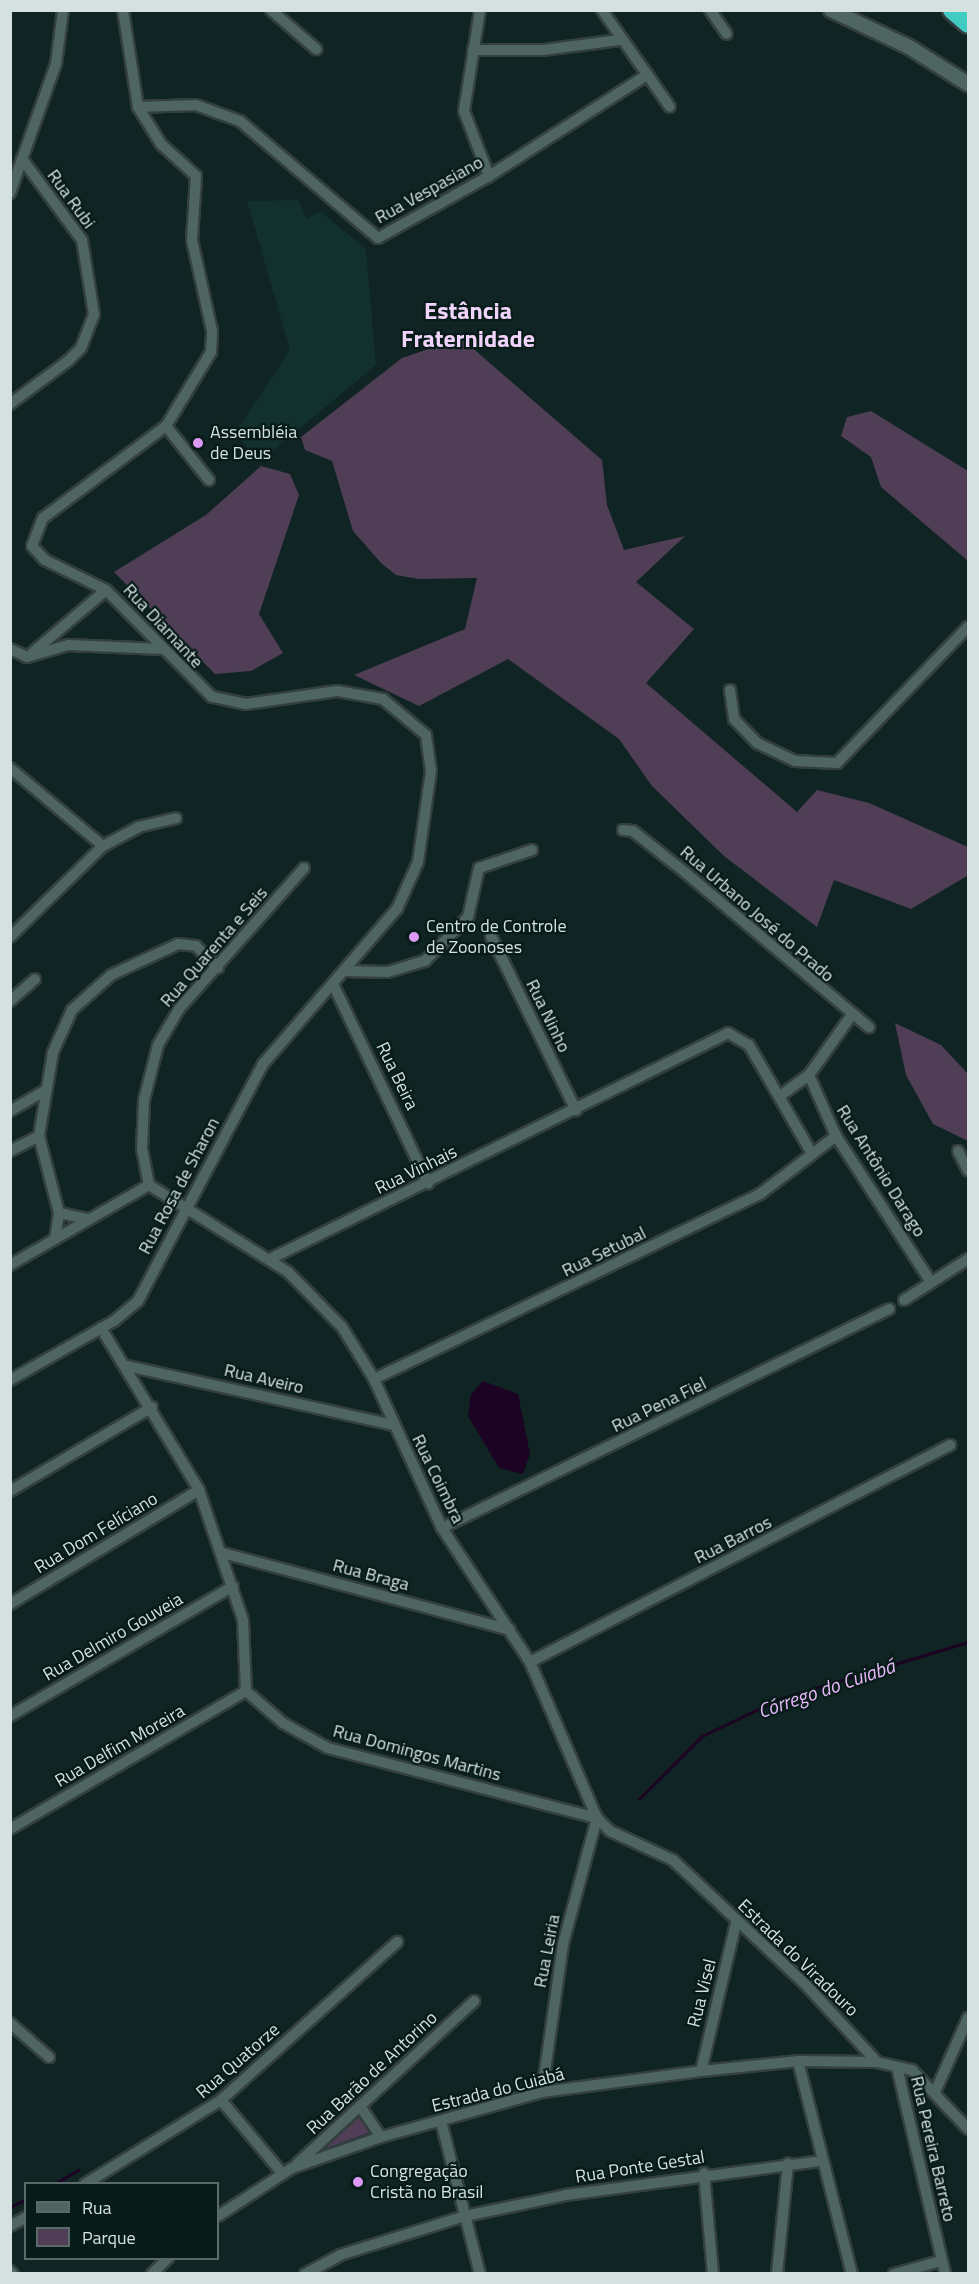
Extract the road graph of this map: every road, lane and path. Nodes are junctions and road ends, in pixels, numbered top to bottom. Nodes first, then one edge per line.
1 (63, 10) edge
2 (123, 10) edge
3 (271, 10) edge
4 (480, 10) edge
5 (710, 10) edge
6 (831, 10) edge
7 (952, 10) edge
8 (605, 12) edge
9 (969, 24) edge
10 (727, 34) dead end
11 (619, 40) junction
12 (316, 49) dead end
13 (473, 50) junction
14 (647, 75) junction
15 (969, 84) edge
16 (138, 107) junction
17 (670, 107) dead end
18 (22, 159) junction
19 (489, 176) junction
20 (10, 193) edge
21 (10, 404) edge
22 (166, 426) junction
23 (209, 480) dead end
24 (106, 590) junction
25 (969, 627) edge
26 (10, 649) edge
27 (162, 649) junction
28 (27, 657) junction
29 (730, 690) dead end
30 (10, 768) edge
31 (176, 818) dead end
32 (623, 830) dead end
33 (103, 846) junction
34 (532, 850) dead end
35 (304, 868) dead end
36 (491, 936) dead end
37 (10, 937) edge
38 (218, 968) junction
39 (345, 971) junction
40 (35, 979) dead end
41 (333, 984) junction
42 (10, 1001) edge
43 (851, 1016) junction
44 (869, 1026) dead end
45 (809, 1075) junction
46 (46, 1090) junction
47 (780, 1096) junction
48 (576, 1110) junction
49 (10, 1111) edge
50 (39, 1136) junction
51 (836, 1136) junction
52 (10, 1151) edge
53 (958, 1151) dead end
54 (810, 1152) junction
55 (969, 1171) edge
56 (428, 1183) junction
57 (149, 1185) junction
58 (186, 1209) junction
59 (59, 1213) junction
60 (88, 1219) junction
61 (55, 1239) junction
62 (969, 1259) edge
63 (270, 1260) junction
64 (10, 1265) edge
65 (930, 1281) junction
66 (904, 1300) dead end
67 (889, 1309) dead end
68 (101, 1328) junction
69 (127, 1366) junction
70 (374, 1379) junction
71 (10, 1380) edge
72 (152, 1407) junction
73 (393, 1425) junction
74 (950, 1445) dead end
75 (199, 1490) junction
76 (10, 1491) edge
77 (442, 1528) junction
78 (223, 1553) junction
79 (233, 1586) junction
80 (10, 1604) edge
81 (510, 1630) junction
82 (530, 1662) junction
83 (246, 1691) junction
84 (10, 1716) edge
85 (597, 1818) junction
86 (10, 1829) edge
87 (736, 1923) junction
88 (397, 1942) dead end
89 (474, 2001) dead end
90 (969, 2018) edge
91 (10, 2023) edge
92 (49, 2057) dead end
93 (798, 2061) junction
94 (877, 2062) junction
95 (897, 2067) junction
96 (701, 2071) junction
97 (542, 2092) junction
98 (935, 2092) junction
99 (221, 2100) junction
100 (360, 2106) junction
101 (441, 2121) junction
102 (969, 2129) edge
103 (381, 2137) junction
104 (820, 2161) junction
105 (788, 2164) junction
106 (287, 2171) junction
107 (704, 2174) junction
108 (88, 2182) edge
109 (219, 2215) edge
110 (465, 2216) junction
111 (24, 2218) edge
112 (10, 2226) edge
113 (167, 2260) edge
114 (941, 2261) junction
115 (152, 2274) edge
116 (305, 2274) edge
117 (480, 2274) edge
118 (713, 2274) edge
119 (777, 2274) edge
120 (852, 2274) edge
121 (894, 2274) edge
122 (945, 2274) edge

1 - 18 street
2 - 16 street, Rua Diamante
3 - 12 street
4 - 13 street
5 - 10 street
6 - 15 street
7 - 9 highway
8 - 11 street
11 - 13 street
11 - 14 street
13 - 19 street
14 - 17 street
14 - 19 street, Rua Vespasiano
16 - 19 street, Rua Vespasiano
16 - 22 street, Rua Diamante
18 - 20 street
18 - 21 street, Rua Rubi
22 - 23 street
22 - 24 street, Rua Diamante
24 - 27 street, Rua Diamante
24 - 28 street
25 - 29 street
26 - 28 street
27 - 28 street
27 - 39 street, Rua Diamante
30 - 33 street
31 - 33 street
32 - 43 street, Rua Urbano José do Prado
33 - 37 street
34 - 39 street
35 - 38 street, Rua Quarenta e Seis
36 - 48 street, Rua Ninho
38 - 46 street
38 - 57 street, Rua Quarenta e Seis
39 - 41 street, Rua Rosa de Sharon
40 - 42 street
41 - 56 street, Rua Beira
41 - 58 street, Rua Rosa de Sharon
43 - 44 street, Rua Urbano José do Prado
43 - 45 street
45 - 47 street
45 - 51 street, Rua Antônio Darago
46 - 49 street
46 - 50 street
47 - 48 street, Rua Vinhais
47 - 54 street
48 - 56 street, Rua Vinhais
50 - 52 street
50 - 59 street
51 - 54 street, Rua Setubal
51 - 65 street, Rua Antônio Darago
53 - 55 street
54 - 70 street, Rua Setubal
56 - 63 street, Rua Vinhais
57 - 58 street
57 - 60 street
58 - 63 street, Rua Coimbra
58 - 68 street, Rua Rosa de Sharon
59 - 60 street
59 - 61 street
60 - 61 street
61 - 64 street
62 - 65 street
63 - 70 street, Rua Coimbra
65 - 66 street
67 - 77 street, Rua Pena Fiel
68 - 69 street
68 - 71 street, Rua Rosa de Sharon
69 - 72 street
69 - 73 street, Rua Aveiro
70 - 73 street, Rua Coimbra
72 - 75 street
72 - 76 street
73 - 77 street, Rua Coimbra
74 - 82 street, Rua Barros
75 - 78 street
75 - 80 street, Rua Dom Felíciano
77 - 81 street, Rua Coimbra
78 - 79 street
78 - 81 street, Rua Braga
79 - 83 street
79 - 84 street, Rua Delmiro Gouveia
81 - 82 street, Rua Coimbra
82 - 85 street, Rua Coimbra
83 - 85 street, Rua Domingos Martins
83 - 86 street, Rua Delfim Moreira
85 - 87 street, Estrada do Viradouro
85 - 97 street, Rua Leiria
87 - 94 street, Estrada do Viradouro
87 - 96 street, Rua Visel
88 - 99 street, Rua Quatorze
89 - 100 street, Rua Barão de Antorino
90 - 98 street
91 - 92 street
93 - 94 street, Estrada do Cuiabá
93 - 96 street, Estrada do Cuiabá
93 - 104 street
94 - 95 street
95 - 98 street
95 - 114 street, Rua Pereira Barreto
96 - 97 street, Estrada do Cuiabá
97 - 101 street, Estrada do Cuiabá
98 - 102 street
99 - 106 street
99 - 108 street, Rua Quatorze
100 - 103 street
100 - 106 street, Rua Barão de Antorino
101 - 103 street, Estrada do Cuiabá
101 - 110 street
103 - 106 street, Estrada do Cuiabá
104 - 105 street, Rua Ponte Gestal
104 - 120 street
105 - 107 street, Rua Ponte Gestal
105 - 119 street
106 - 109 street, Estrada do Cuiabá
107 - 110 street, Rua Ponte Gestal
107 - 118 street
110 - 116 street, Rua Ponte Gestal
110 - 117 street
111 - 112 street
113 - 115 street
114 - 121 street
114 - 122 street, Rua Pereira Barreto

